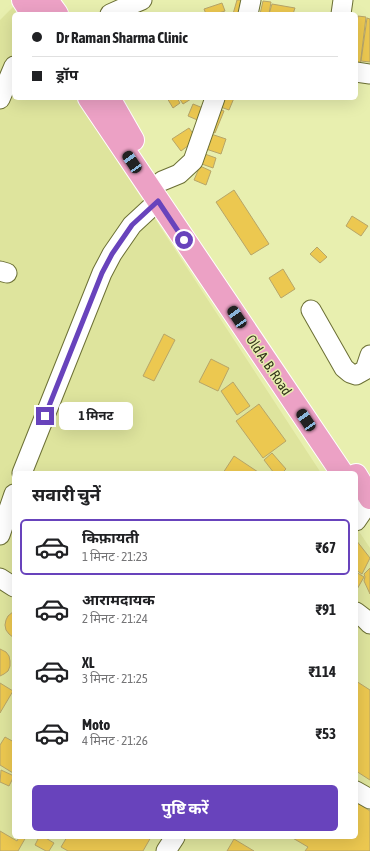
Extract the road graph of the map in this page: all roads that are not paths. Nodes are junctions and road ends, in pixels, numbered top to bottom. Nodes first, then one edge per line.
1 (23, 0) edge
2 (47, 0) edge
3 (142, 0) edge
4 (251, 0) edge
5 (343, 0) edge
6 (31, 12) edge
7 (56, 12) edge
8 (114, 12) edge
9 (248, 12) edge
10 (341, 12) edge
11 (9, 66) edge
12 (358, 72) edge
13 (370, 74) edge
14 (0, 98) edge
15 (91, 100) edge
16 (110, 100) edge
17 (214, 100) edge
18 (160, 191) junction
19 (311, 310) dead end
20 (370, 355) edge
21 (23, 471) edge
22 (341, 471) edge
23 (353, 471) edge
24 (358, 486) edge
25 (12, 500) edge
26 (363, 507) edge
27 (0, 535) edge
28 (0, 578) edge
29 (12, 586) edge
30 (358, 614) edge
31 (370, 624) edge
32 (358, 792) edge
33 (370, 799) edge
34 (174, 839) edge
35 (166, 851) edge

1 - 6 main road
2 - 7 main road
3 - 8 street
4 - 9 street
5 - 10 street
11 - 14 street
12 - 13 street
15 - 18 main road, Old A. B. Road
16 - 18 main road, Old A. B. Road
17 - 18 street
18 - 21 street
18 - 22 main road, Old A. B. Road
18 - 23 main road, Old A. B. Road
19 - 20 street
24 - 26 main road, Old A. B. Road
25 - 27 street
28 - 29 street
30 - 31 street
32 - 33 street
34 - 35 street

